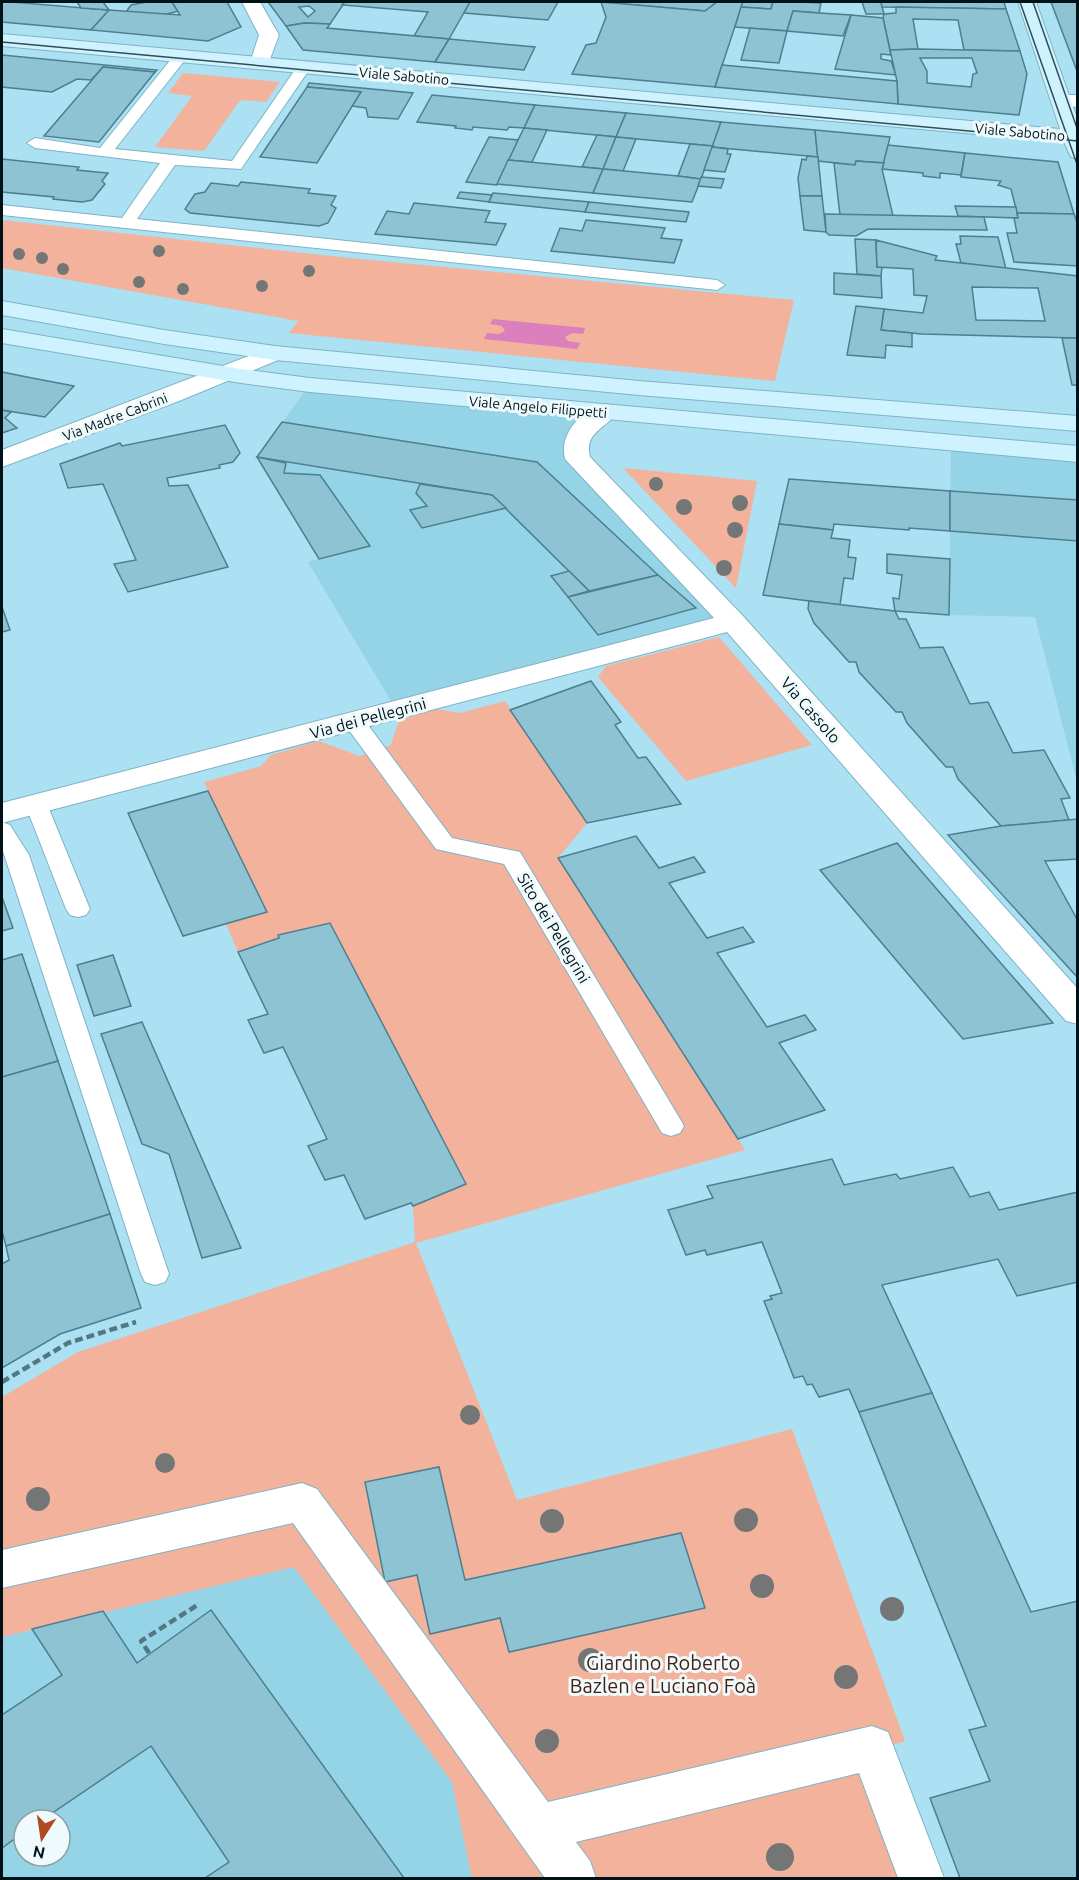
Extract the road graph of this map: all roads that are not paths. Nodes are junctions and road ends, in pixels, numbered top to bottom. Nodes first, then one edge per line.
1 (250, 2) edge
2 (1027, 2) edge
3 (2, 39) edge
4 (181, 56) junction
5 (260, 63) junction
6 (304, 67) junction
7 (1069, 101) edge
8 (1076, 142) edge
9 (35, 143) dead end
10 (105, 153) junction
11 (171, 159) junction
12 (2, 210) edge
13 (126, 223) junction
14 (717, 285) dead end
15 (2, 308) edge
16 (2, 336) edge
17 (275, 353) junction
18 (228, 373) junction
19 (604, 413) junction
20 (1077, 424) edge
21 (1077, 454) edge
22 (2, 459) edge
23 (733, 622) junction
24 (354, 722) junction
25 (36, 804) junction
26 (2, 813) edge
27 (2, 830) edge
28 (78, 909) dead end
29 (1077, 1012) edge
30 (671, 1126) dead end
31 (155, 1274) dead end
32 (2, 1569) edge
33 (538, 1828) junction
34 (573, 1878) edge
35 (921, 1878) edge

1 - 5 street
2 - 7 main road
3 - 4 main road, Viale Sabotino
4 - 5 main road, Viale Sabotino
4 - 10 lane
5 - 6 main road, Viale Sabotino
6 - 8 main road, Viale Sabotino
6 - 11 lane
7 - 8 main road
9 - 10 lane
10 - 11 lane
11 - 13 lane
12 - 13 lane
13 - 14 lane
15 - 17 main road, Viale Angelo Filippetti
16 - 18 main road, Viale Angelo Filippetti
17 - 18 street, Via Madre Cabrini
17 - 20 main road, Viale Angelo Filippetti
18 - 19 main road, Viale Angelo Filippetti
18 - 22 street, Via Madre Cabrini
19 - 21 main road, Viale Angelo Filippetti
19 - 23 street, Via Cassolo
23 - 24 street, Via dei Pellegrini
23 - 29 street, Via Cassolo
24 - 25 street, Via dei Pellegrini
24 - 30 lane, Sito dei Pellegrini
25 - 26 street, Via dei Pellegrini
25 - 28 lane
27 - 31 lane
32 - 33 street
33 - 34 street
33 - 35 street

